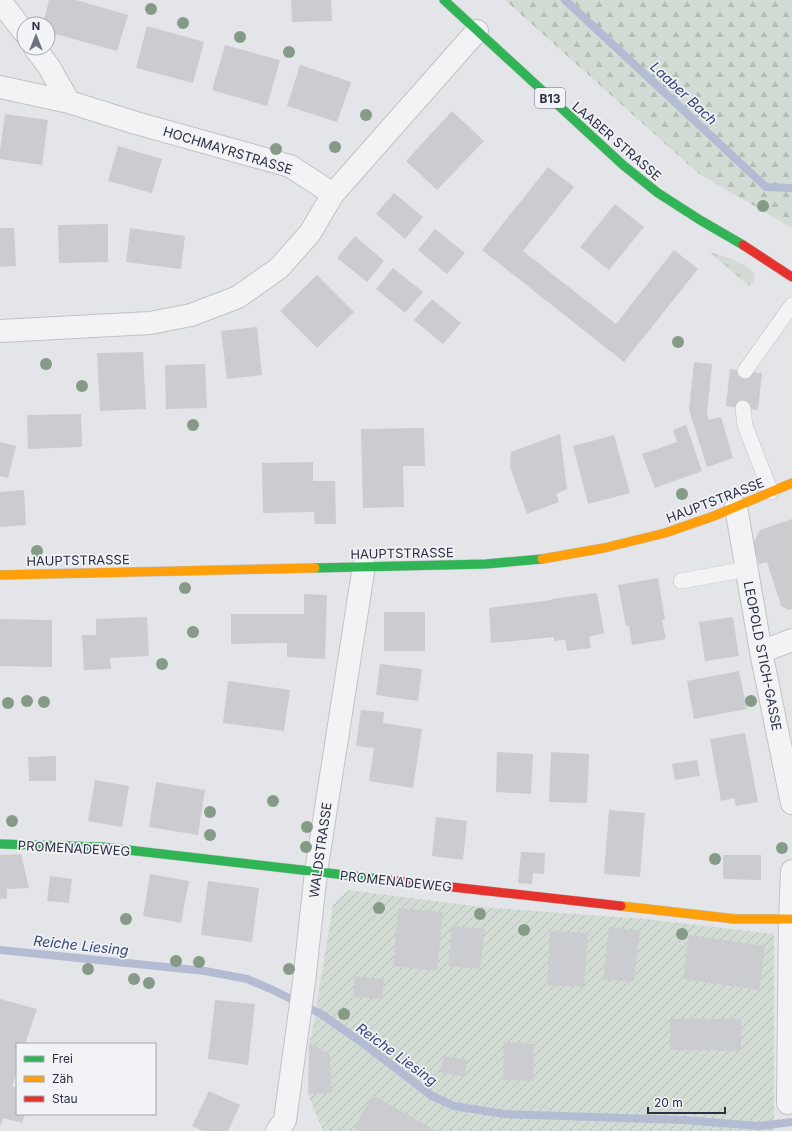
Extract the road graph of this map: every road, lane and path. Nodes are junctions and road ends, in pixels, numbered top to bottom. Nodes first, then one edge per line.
1 (444, 0) edge
2 (0, 1) edge
3 (16, 22) edge
4 (477, 31) junction
5 (41, 56) edge
6 (0, 87) edge
7 (69, 102) junction
8 (333, 194) junction
9 (792, 277) edge
10 (792, 305) edge
11 (0, 331) edge
12 (746, 371) dead end
13 (743, 408) dead end
14 (792, 483) edge
15 (771, 492) junction
16 (736, 507) junction
17 (364, 566) junction
18 (747, 569) junction
19 (0, 575) edge
20 (682, 581) dead end
21 (792, 640) edge
22 (761, 652) junction
23 (792, 804) edge
24 (0, 844) edge
25 (792, 871) edge
26 (316, 872) junction
27 (791, 919) edge
28 (788, 1103) dead end
29 (286, 1127) edge

1 - 4 main road, LAABER STRASSE / B13
2 - 3 street
4 - 8 street
4 - 9 main road, LAABER STRASSE / B13
5 - 7 street
6 - 7 street, HOCHMAYRSTRASSE
7 - 8 street, HOCHMAYRSTRASSE
8 - 11 street
10 - 12 lane
13 - 15 lane
14 - 15 main road, HAUPTSTRASSE
15 - 16 main road, HAUPTSTRASSE
16 - 17 main road, HAUPTSTRASSE
16 - 18 street, LEOPOLD STICH-GASSE
17 - 19 main road, HAUPTSTRASSE
17 - 26 street, WALDSTRASSE
18 - 20 lane
18 - 22 street, LEOPOLD STICH-GASSE
21 - 22 street
22 - 23 street, LEOPOLD STICH-GASSE
24 - 26 main road, PROMENADEWEG
25 - 27 street
26 - 27 main road, PROMENADEWEG
26 - 29 street, WALDSTRASSE
27 - 28 street

